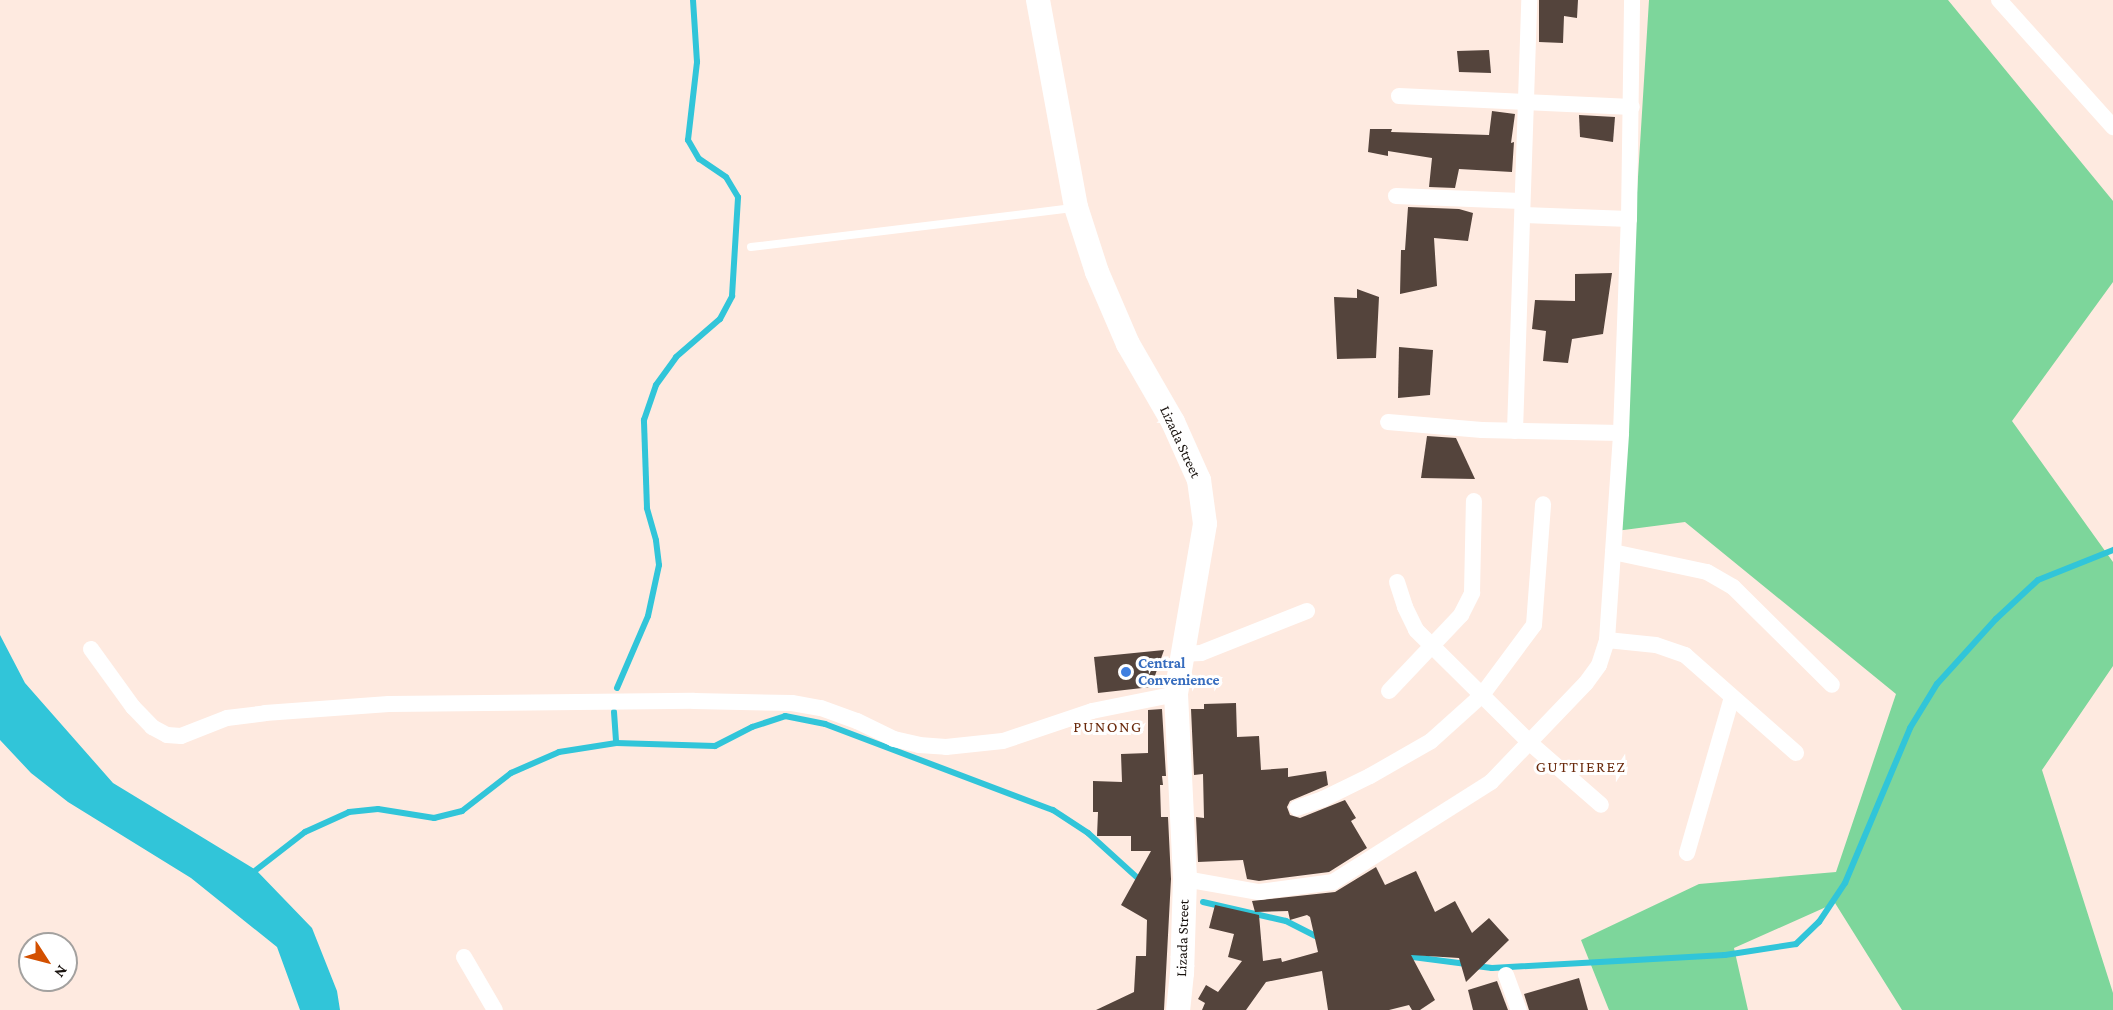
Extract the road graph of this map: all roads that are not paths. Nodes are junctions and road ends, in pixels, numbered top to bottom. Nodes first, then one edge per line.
1 (1038, 0) edge
2 (1529, 0) edge
3 (1632, 0) edge
4 (1999, 0) edge
5 (1399, 96) dead end
6 (1527, 102) junction
7 (1632, 107) junction
8 (2113, 127) edge
9 (1396, 196) dead end
10 (1076, 207) junction
11 (1522, 208) junction
12 (1629, 219) junction
13 (751, 247) dead end
14 (1388, 422) dead end
15 (1515, 431) junction
16 (1621, 433) junction
17 (1474, 501) dead end
18 (1543, 504) dead end
19 (1612, 552) junction
20 (1397, 582) dead end
21 (1307, 611) dead end
22 (1607, 640) junction
23 (1432, 646) junction
24 (91, 649) dead end
25 (1181, 654) junction
26 (1832, 685) dead end
27 (1389, 691) dead end
28 (1176, 694) junction
29 (1482, 695) junction
30 (1732, 697) junction
31 (1530, 743) junction
32 (1796, 753) dead end
33 (1601, 805) dead end
34 (1297, 808) dead end
35 (1687, 853) dead end
36 (1185, 879) junction
37 (464, 957) dead end
38 (1506, 975) dead end
39 (495, 1010) edge
40 (1178, 1010) edge
41 (1519, 1010) edge

1 - 10 street, Lizada Street
2 - 6 street
3 - 7 street
4 - 8 street
5 - 6 street
6 - 7 street
6 - 11 street
7 - 12 street
9 - 11 street
10 - 13 lane
10 - 25 street, Lizada Street
11 - 12 street
11 - 15 street
12 - 16 street
14 - 15 street
15 - 16 street
16 - 19 street
17 - 23 street
18 - 29 street
19 - 22 street
19 - 26 street
20 - 23 street
21 - 25 street
22 - 30 street
22 - 31 street
23 - 27 street
23 - 29 street
24 - 28 street
25 - 28 street, Lizada Street
28 - 36 street, Lizada Street
29 - 31 street
29 - 34 street
30 - 32 street
30 - 35 street
31 - 33 street
31 - 36 street
36 - 40 street, Lizada Street
37 - 39 street
38 - 41 street

